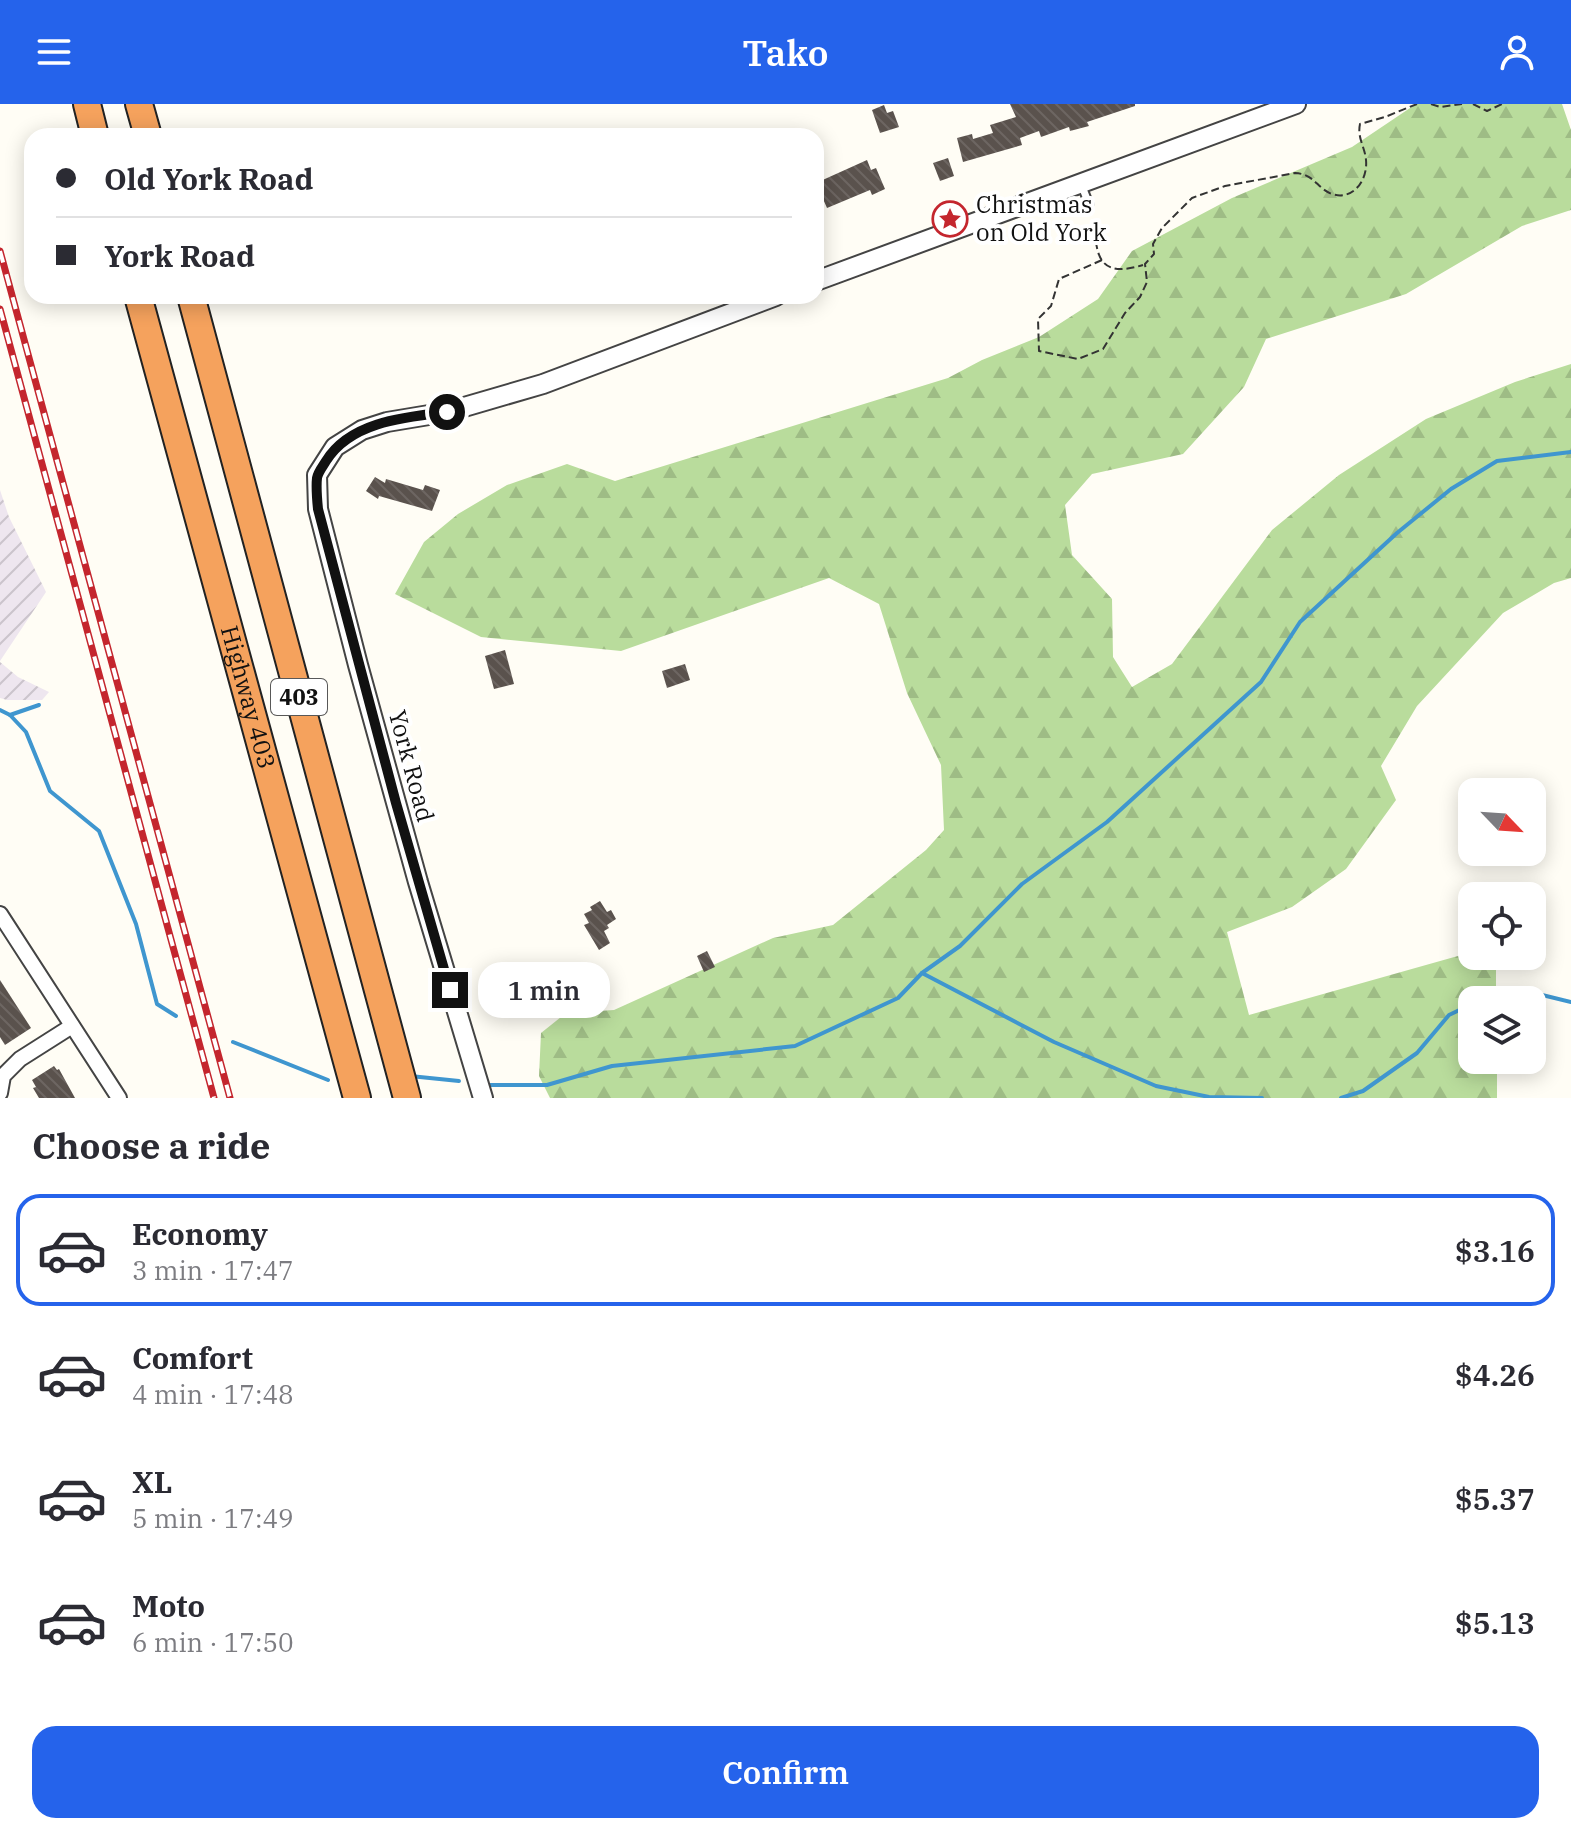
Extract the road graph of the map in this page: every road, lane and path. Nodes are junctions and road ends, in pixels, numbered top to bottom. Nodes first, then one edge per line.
1 (87, 104) edge
2 (139, 104) edge
3 (1296, 104) edge
4 (1417, 104) edge
5 (1431, 104) edge
6 (1462, 104) edge
7 (1473, 104) edge
8 (1502, 104) edge
9 (93, 128) edge
10 (146, 128) edge
11 (1081, 183) junction
12 (1089, 204) dead end
13 (1095, 229) dead end
14 (1102, 260) junction
15 (1145, 264) junction
16 (824, 278) edge
17 (140, 304) edge
18 (193, 304) edge
19 (755, 304) edge
20 (0, 914) edge
21 (72, 1026) junction
22 (0, 1093) edge
23 (119, 1098) edge
24 (357, 1098) edge
25 (407, 1098) edge
26 (483, 1098) edge

1 - 9 highway
2 - 10 highway
3 - 11 street
4 - 15 path
5 - 6 path
7 - 8 path
11 - 12 lane
11 - 16 street
13 - 14 path
14 - 15 path
14 - 15 path
17 - 24 highway, Highway 403 / 403
18 - 25 highway, Highway 403 / 403
19 - 26 street, York Road
20 - 21 street
21 - 22 street
21 - 23 street

